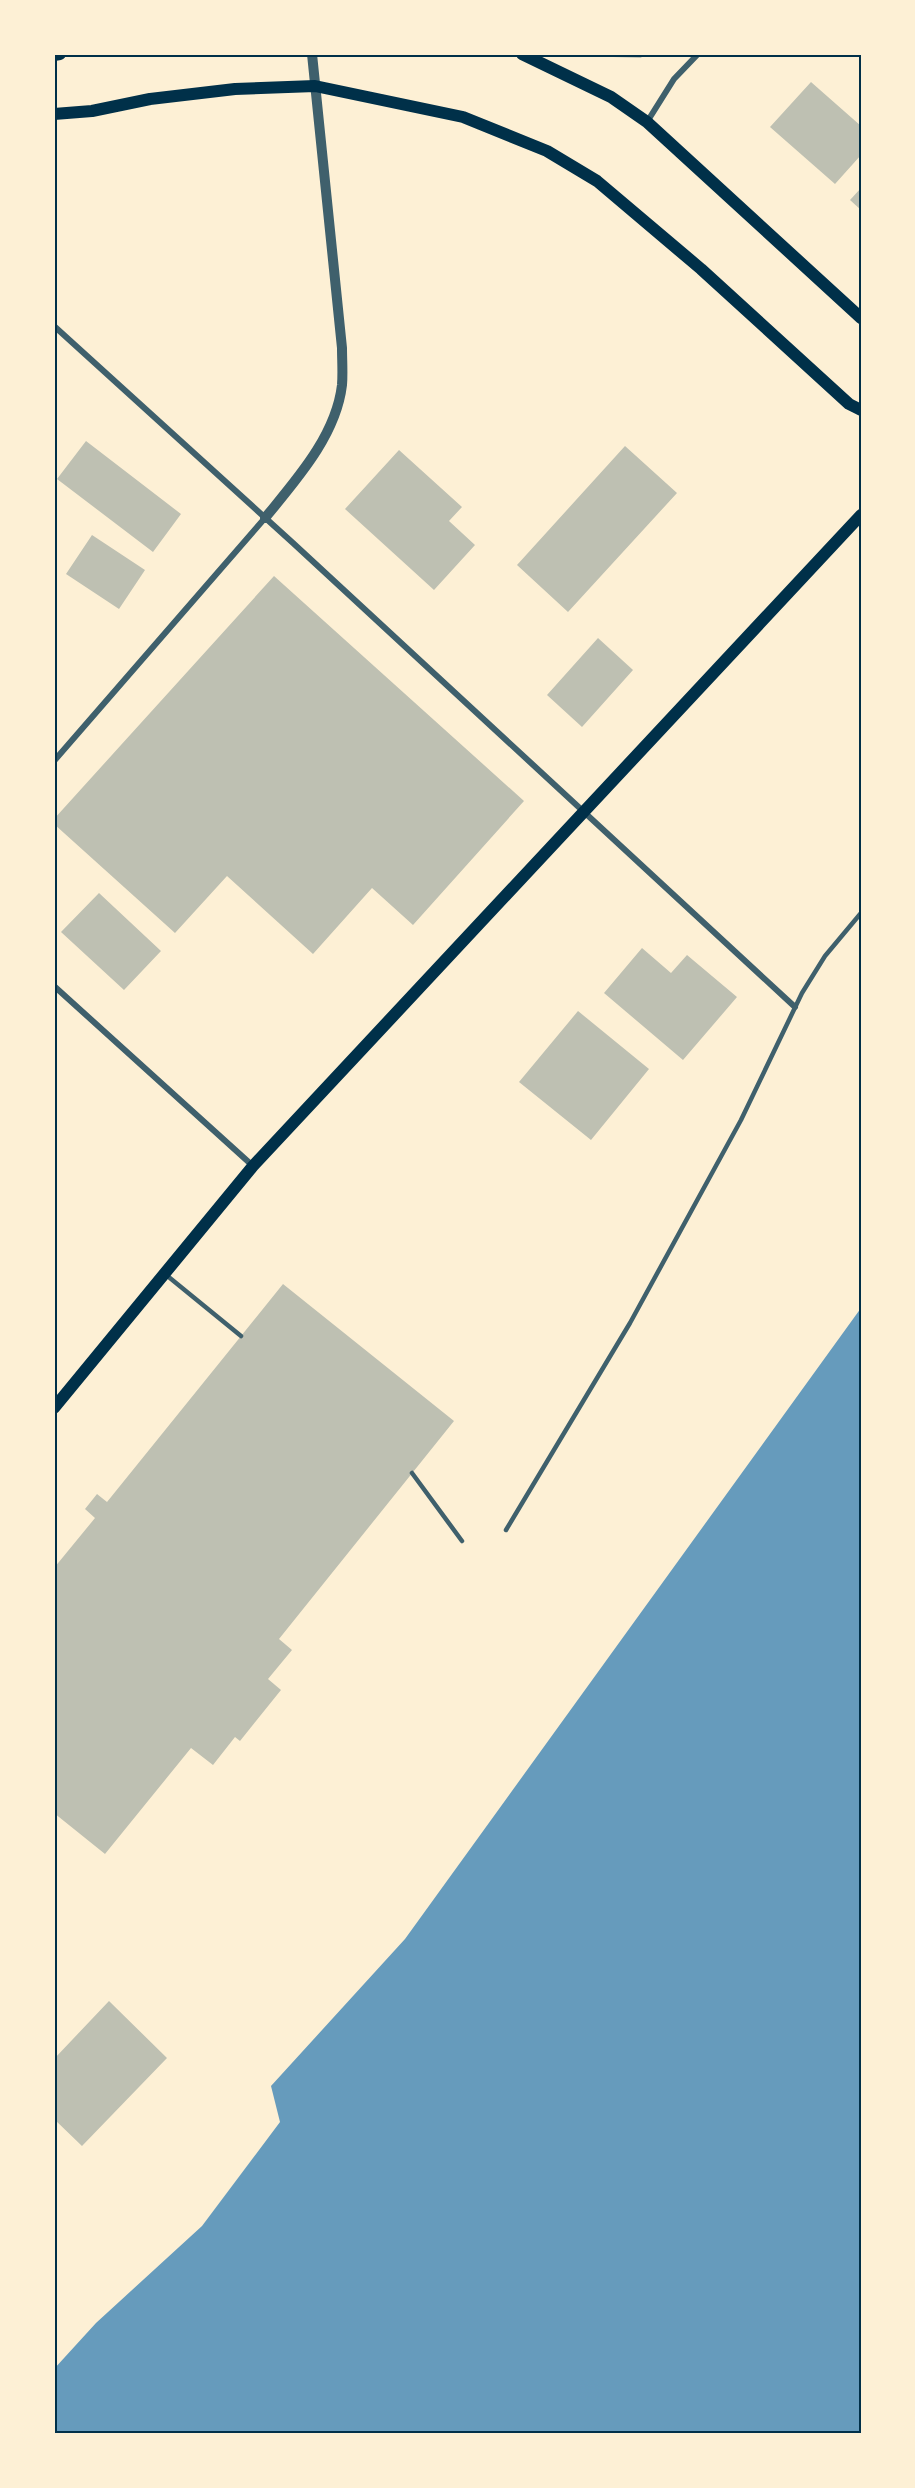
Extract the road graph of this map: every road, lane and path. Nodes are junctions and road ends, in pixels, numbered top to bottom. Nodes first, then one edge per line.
1 (60, 54) edge
2 (312, 54) edge
3 (522, 54) edge
4 (698, 54) edge
5 (54, 55) edge
6 (315, 86) junction
7 (54, 114) edge
8 (647, 122) junction
9 (861, 318) edge
10 (54, 327) edge
11 (861, 410) edge
12 (861, 515) edge
13 (266, 518) junction
14 (54, 761) edge
15 (583, 811) junction
16 (861, 913) edge
17 (54, 986) edge
18 (795, 1007) junction
19 (253, 1166) junction
20 (165, 1274) junction
21 (241, 1336) dead end
22 (54, 1408) edge
23 (412, 1473) dead end
24 (506, 1530) dead end
25 (462, 1541) dead end

1 - 5 main road
2 - 6 street
3 - 8 main road
4 - 8 street
6 - 7 main road
6 - 11 main road
6 - 13 street
8 - 9 main road
10 - 13 street
12 - 15 main road
13 - 14 street
13 - 15 street
15 - 18 street
15 - 19 main road
16 - 18 lane
17 - 19 street
18 - 24 lane
19 - 20 main road
20 - 21 lane
20 - 22 main road
23 - 25 lane

